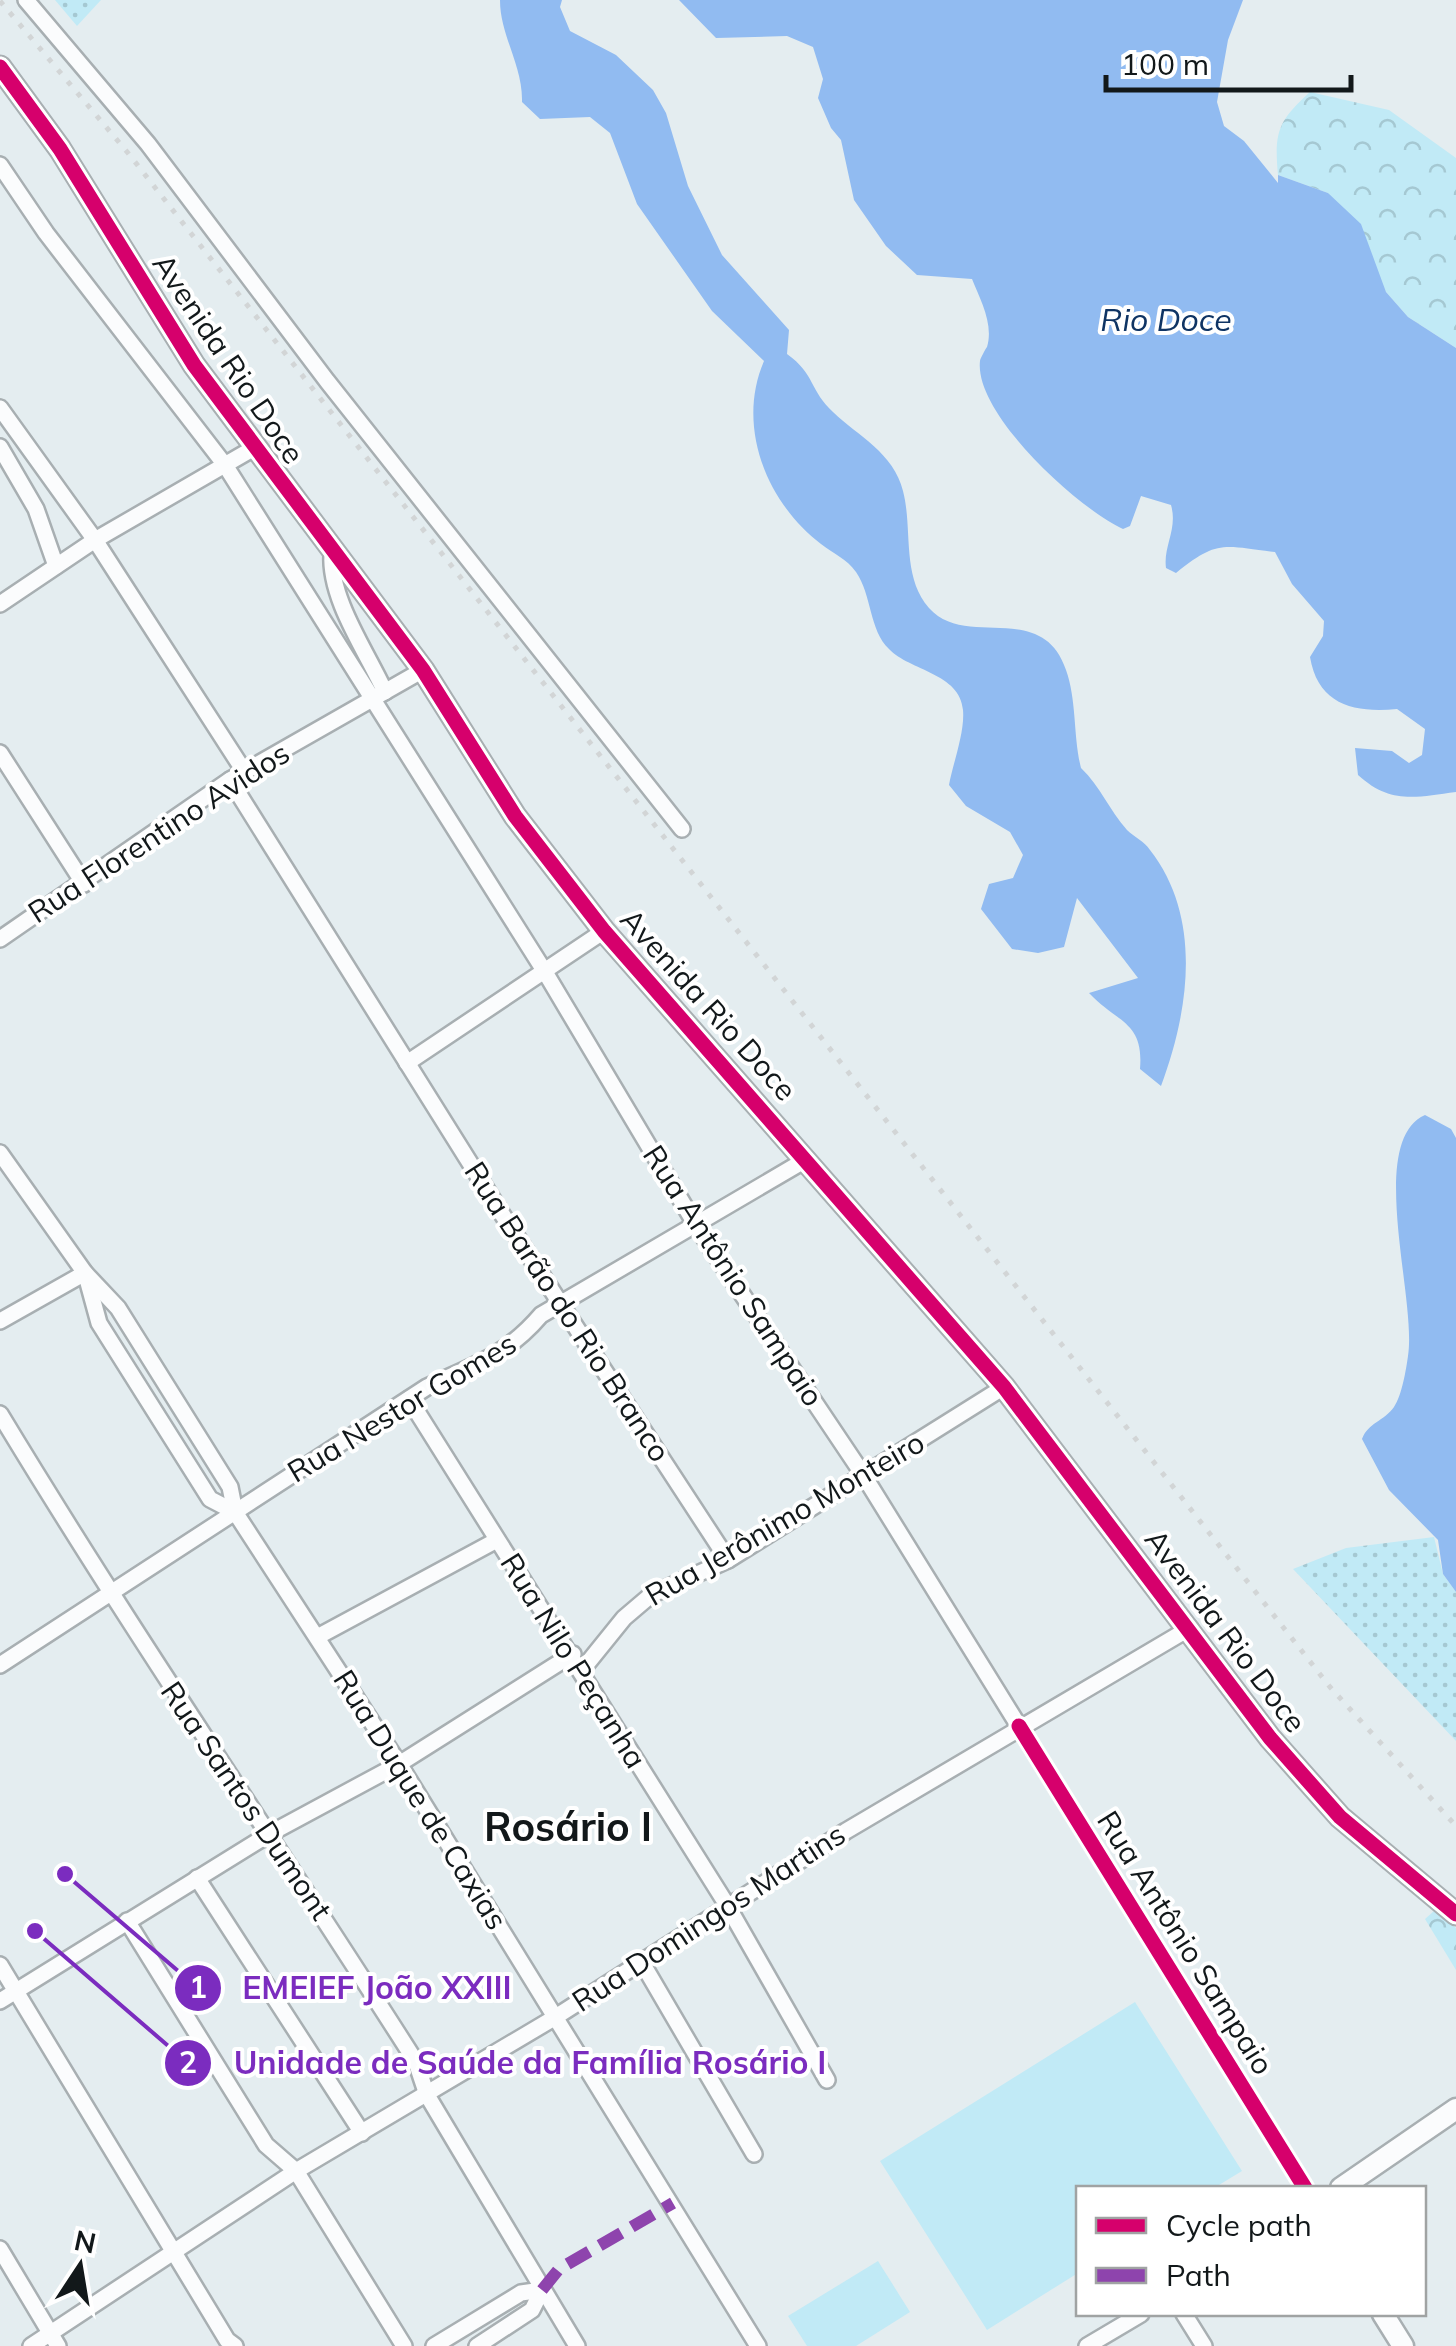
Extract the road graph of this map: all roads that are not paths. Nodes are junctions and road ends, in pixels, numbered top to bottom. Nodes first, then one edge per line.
1 (26, 0) edge
2 (0, 67) edge
3 (0, 164) edge
4 (0, 408) edge
5 (0, 447) edge
6 (254, 448) junction
7 (224, 466) junction
8 (94, 540) junction
9 (332, 554) junction
10 (56, 566) junction
11 (0, 604) edge
12 (423, 670) junction
13 (378, 697) junction
14 (0, 753) edge
15 (237, 776) junction
16 (682, 829) dead end
17 (84, 884) junction
18 (604, 931) junction
19 (0, 939) edge
20 (545, 972) junction
21 (407, 1063) junction
22 (0, 1153) edge
23 (807, 1159) junction
24 (697, 1226) junction
25 (85, 1273) junction
26 (561, 1303) junction
27 (0, 1321) edge
28 (1004, 1387) junction
29 (409, 1399) junction
30 (0, 1414) edge
31 (864, 1476) junction
32 (235, 1512) junction
33 (497, 1540) junction
34 (728, 1560) junction
35 (108, 1592) junction
36 (1190, 1628) junction
37 (318, 1636) junction
38 (573, 1654) junction
39 (0, 1665) edge
40 (582, 1670) junction
41 (1019, 1726) junction
42 (399, 1764) junction
43 (270, 1832) junction
44 (197, 1878) junction
45 (727, 1905) junction
46 (1456, 1914) edge
47 (127, 1922) junction
48 (641, 1961) junction
49 (0, 1965) edge
50 (16, 1990) junction
51 (0, 2001) edge
52 (554, 2018) junction
53 (827, 2080) dead end
54 (427, 2094) junction
55 (1456, 2109) edge
56 (362, 2133) junction
57 (754, 2154) dead end
58 (296, 2171) junction
59 (1304, 2186) edge
60 (1343, 2186) edge
61 (0, 2249) edge
62 (173, 2251) junction
63 (542, 2290) junction
64 (1139, 2316) edge
65 (1185, 2316) edge
66 (1383, 2316) edge
67 (54, 2340) edge
68 (230, 2344) edge
69 (31, 2346) edge
70 (404, 2346) edge
71 (434, 2346) edge
72 (477, 2346) edge
73 (577, 2346) edge
74 (758, 2346) edge
75 (1088, 2346) edge
76 (1204, 2346) edge
77 (1403, 2346) edge

1 - 16 street
2 - 6 street, Avenida Rio Doce
3 - 7 street, Rua Antônio Sampaio
4 - 8 street
5 - 10 street
6 - 7 street
6 - 9 street, Avenida Rio Doce
7 - 8 street
7 - 13 street, Rua Antônio Sampaio
8 - 10 street
8 - 15 street
9 - 12 street, Avenida Rio Doce
9 - 13 street
10 - 11 street
12 - 13 street, Rua Florentino Avidos
12 - 18 street, Avenida Rio Doce
13 - 15 street, Rua Florentino Avidos
13 - 20 street, Rua Antônio Sampaio
14 - 17 street
15 - 17 street, Rua Florentino Avidos
15 - 21 street, Rua Barão do Rio Branco
17 - 19 street, Rua Florentino Avidos
18 - 20 street
18 - 23 street, Avenida Rio Doce
20 - 21 street
20 - 24 street, Rua Antônio Sampaio
21 - 26 street, Rua Barão do Rio Branco
22 - 25 street, Rua Duque de Caxias
23 - 24 street, Rua Nestor Gomes
23 - 28 street, Avenida Rio Doce
24 - 26 street, Rua Nestor Gomes
24 - 31 street, Rua Antônio Sampaio
25 - 27 street
25 - 32 street, Rua Duque de Caxias
25 - 32 street, Rua Duque de Caxias
26 - 29 street, Rua Nestor Gomes
26 - 34 street, Rua Barão do Rio Branco
28 - 31 street, Rua Jerônimo Monteiro
28 - 36 street, Avenida Rio Doce
29 - 32 street, Rua Nestor Gomes
29 - 33 street, Rua Nilo Peçanha
30 - 35 street, Rua Santos Dumont
31 - 34 street, Rua Jerônimo Monteiro
31 - 41 street, Rua Antônio Sampaio
32 - 35 street, Rua Nestor Gomes
32 - 37 street, Rua Duque de Caxias
33 - 37 street
33 - 38 street, Rua Nilo Peçanha
34 - 40 street, Rua Jerônimo Monteiro
35 - 39 street, Rua Nestor Gomes
35 - 43 street, Rua Santos Dumont
36 - 41 street, Rua Domingos Martins
36 - 46 street, Avenida Rio Doce
37 - 42 street, Rua Duque de Caxias
38 - 40 street, Rua Nilo Peçanha
38 - 42 street
40 - 45 street, Rua Nilo Peçanha
41 - 45 street, Rua Domingos Martins
41 - 59 street, Rua Antônio Sampaio
42 - 43 street
42 - 52 street, Rua Duque de Caxias
43 - 44 street
43 - 54 street, Rua Santos Dumont
44 - 47 street
44 - 56 street
45 - 48 street, Rua Domingos Martins
45 - 53 street, Rua Nilo Peçanha
47 - 50 street
47 - 58 street
48 - 52 street, Rua Domingos Martins
48 - 57 street
49 - 50 street
50 - 51 street
50 - 62 street
52 - 54 street, Rua Domingos Martins
52 - 74 street, Rua Duque de Caxias
54 - 56 street, Rua Domingos Martins
54 - 63 street, Rua Santos Dumont
55 - 60 street
56 - 58 street, Rua Domingos Martins
58 - 62 street, Rua Domingos Martins
58 - 70 street
61 - 67 street
62 - 67 street, Rua Domingos Martins
62 - 68 street
63 - 71 street
63 - 72 street
63 - 73 street, Rua Santos Dumont
64 - 75 street
65 - 76 street
66 - 77 street
67 - 69 street, Rua Domingos Martins

